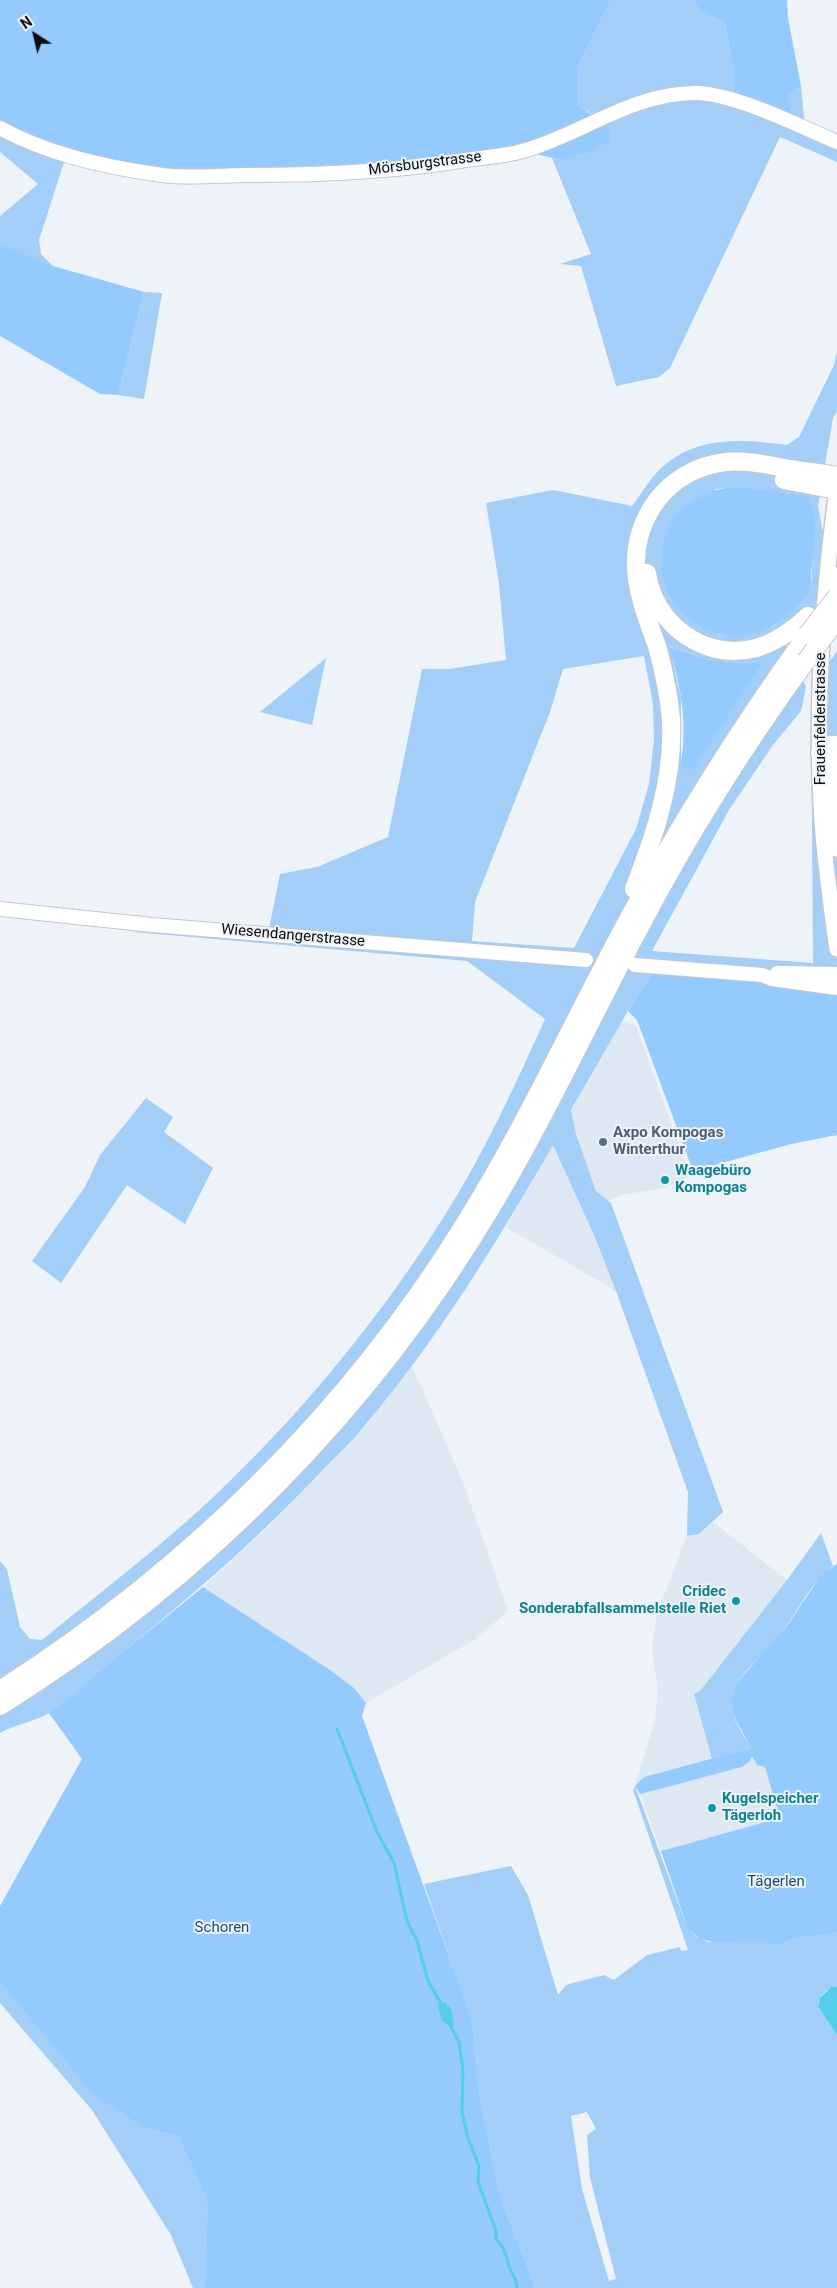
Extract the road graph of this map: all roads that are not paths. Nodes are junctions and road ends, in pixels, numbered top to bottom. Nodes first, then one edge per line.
1 (0, 128) edge
2 (837, 142) edge
3 (837, 476) edge
4 (837, 490) edge
5 (837, 575) edge
6 (837, 582) edge
7 (837, 596) edge
8 (837, 619) edge
9 (837, 628) edge
10 (806, 661) junction
11 (831, 752) edge
12 (837, 849) edge
13 (0, 909) edge
14 (837, 949) edge
15 (611, 952) junction
16 (586, 960) dead end
17 (635, 965) dead end
18 (837, 974) edge
19 (762, 975) junction
20 (837, 988) edge
21 (0, 1690) edge
22 (0, 1706) edge

1 - 2 main road, Mörsburgstrasse
3 - 15 highway
4 - 6 highway
4 - 11 main road, Frauenfelderstrasse
5 - 11 main road, Frauenfelderstrasse
7 - 15 highway, bridge
8 - 10 highway, bridge
9 - 10 highway, bridge
10 - 22 highway
11 - 12 main road, Frauenfelderstrasse
11 - 14 main road, Frauenfelderstrasse
13 - 16 main road, Wiesendangerstrasse
15 - 21 highway
17 - 19 main road
18 - 19 main road
19 - 20 main road

